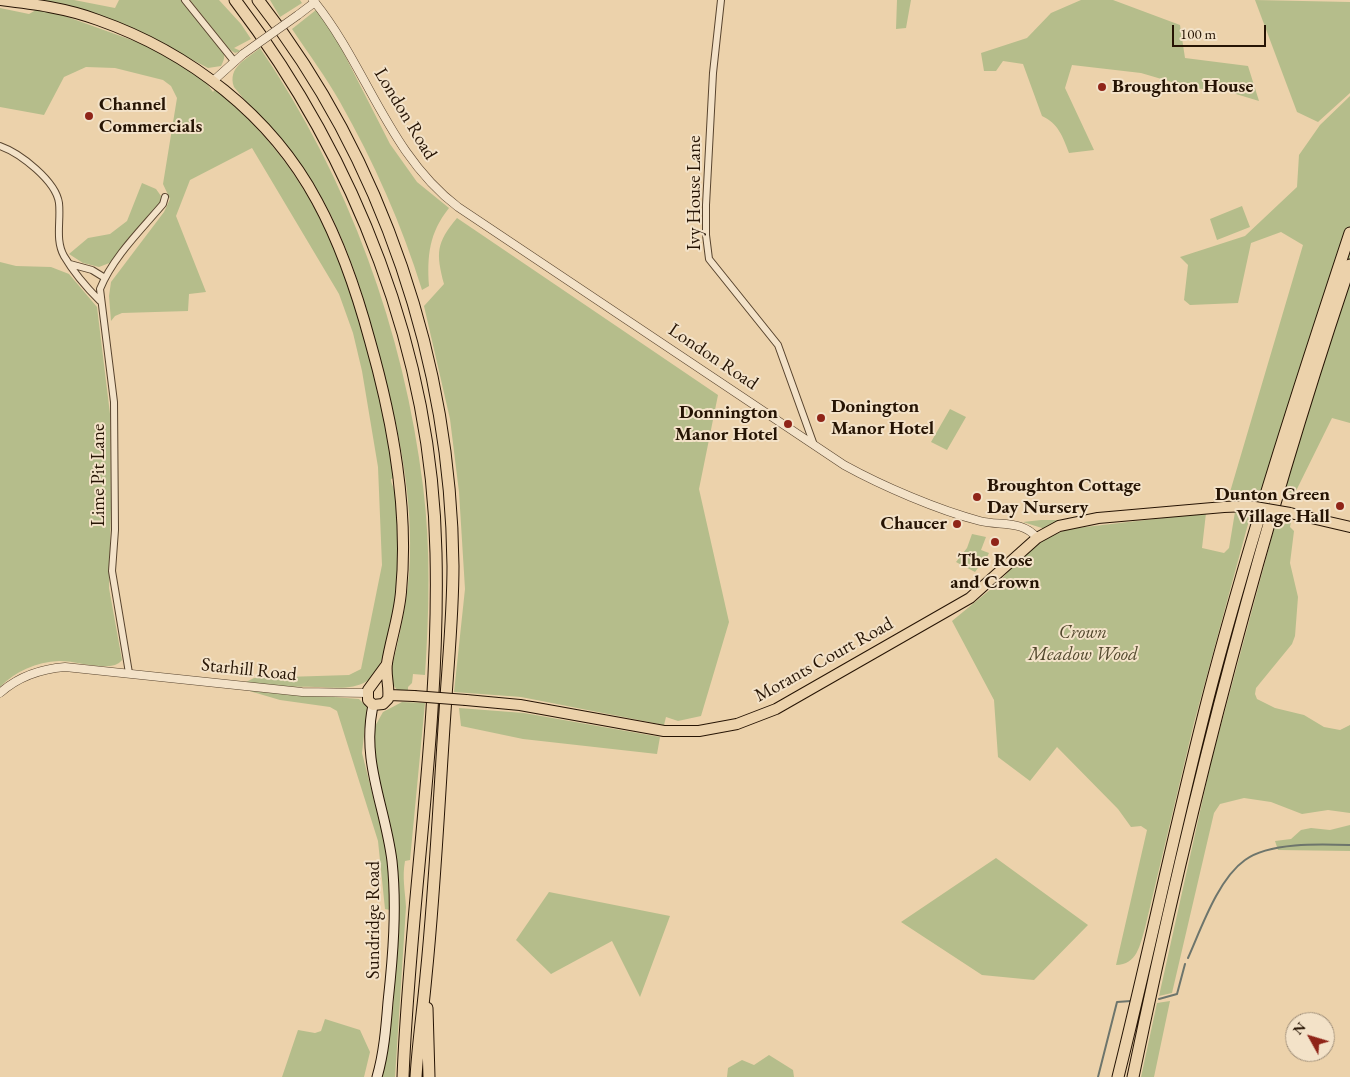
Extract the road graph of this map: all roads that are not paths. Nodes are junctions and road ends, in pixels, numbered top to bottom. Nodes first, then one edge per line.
1 (0, 0) edge
2 (185, 0) edge
3 (235, 0) edge
4 (258, 0) edge
5 (721, 0) edge
6 (314, 1) edge
7 (234, 61) junction
8 (213, 80) junction
9 (0, 146) edge
10 (166, 197) dead end
11 (1350, 233) edge
12 (70, 264) junction
13 (1350, 265) edge
14 (105, 278) junction
15 (101, 302) junction
16 (814, 445) junction
17 (1350, 527) edge
18 (1037, 538) junction
19 (387, 664) junction
20 (129, 672) junction
21 (369, 689) junction
22 (388, 692) junction
23 (0, 693) edge
24 (373, 705) junction
25 (426, 979) junction
26 (377, 1077) edge
27 (404, 1077) edge
28 (416, 1077) edge
29 (429, 1077) edge
30 (1118, 1077) edge
31 (1133, 1077) edge

1 - 8 main road
2 - 7 street
3 - 27 highway
4 - 25 highway
5 - 16 street, Ivy House Lane
6 - 7 street, bridge
6 - 16 street, London Road
7 - 8 street
8 - 19 main road
9 - 12 street
10 - 14 street
11 - 30 highway
12 - 14 street
12 - 15 street
13 - 31 highway
14 - 15 street, Lime Pit Lane
15 - 20 street, Lime Pit Lane
16 - 18 street, London Road
17 - 18 main road, bridge
18 - 22 main road, Morants Court Road, bridge
19 - 21 main road
19 - 22 main road
20 - 21 street, Starhill Road
20 - 23 street, Starhill Road
21 - 22 main road
21 - 24 main road
22 - 24 main road
24 - 26 main road, Sundridge Road
25 - 28 highway
25 - 29 highway

